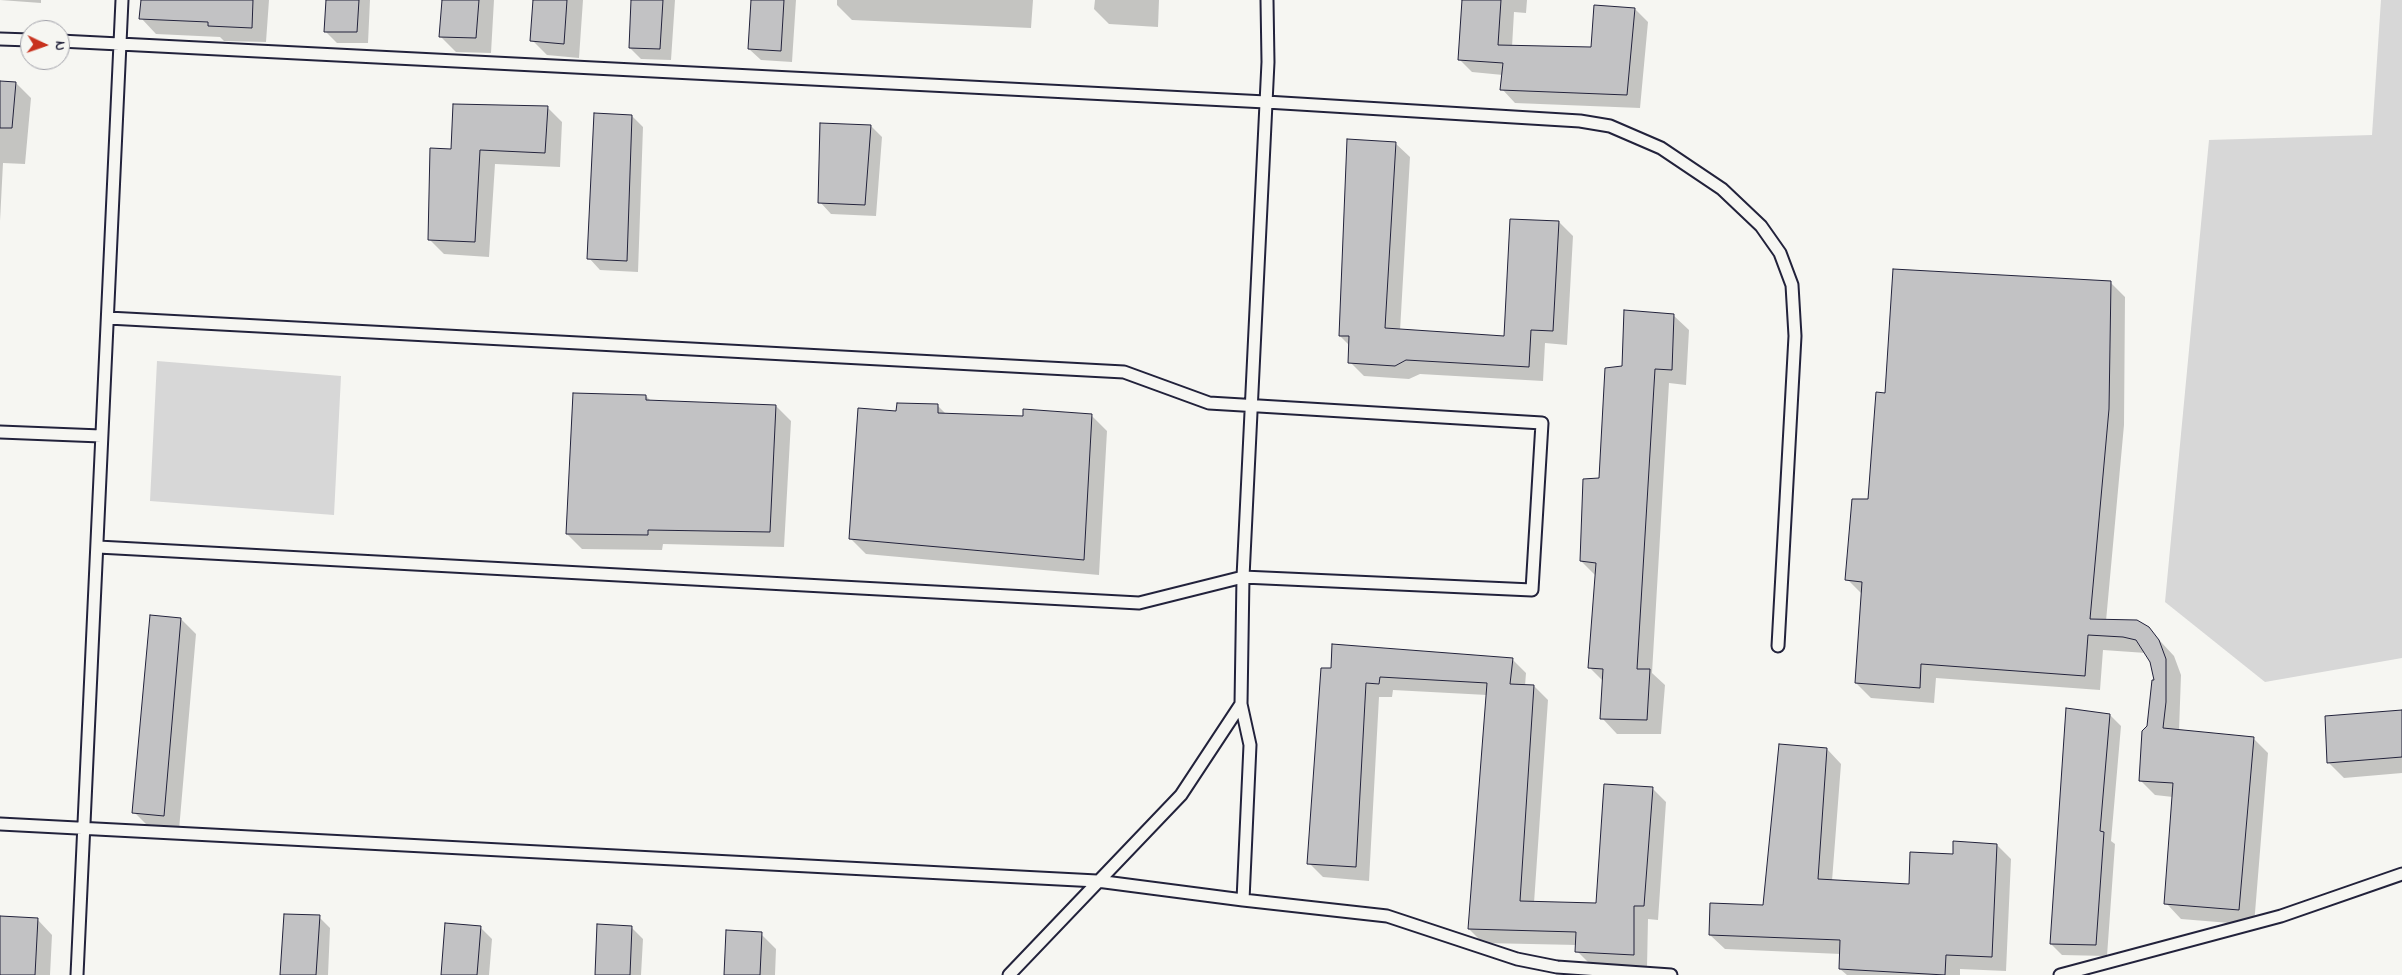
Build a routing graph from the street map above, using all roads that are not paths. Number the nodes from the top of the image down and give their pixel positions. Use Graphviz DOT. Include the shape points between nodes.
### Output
graph roads {
  1 [pos="122,0"];
  2 [pos="1267,0"];
  3 [pos="0,39"];
  4 [pos="20,40"];
  5 [pos="70,42"];
  6 [pos="120,44"];
  7 [pos="1266,102"];
  8 [pos="108,318"];
  9 [pos="1252,405"];
  10 [pos="0,432"];
  11 [pos="101,436"];
  12 [pos="98,547"];
  13 [pos="1243,577"];
  14 [pos="1778,646"];
  15 [pos="1241,704"];
  16 [pos="0,824"];
  17 [pos="85,828"];
  18 [pos="2402,874"];
  19 [pos="1097,881"];
  20 [pos="1243,900"];
  21 [pos="77,975"];
  22 [pos="1009,975"];
  23 [pos="1671,975"];
  24 [pos="2060,975"];
  1 -- 6 [label="lane"];
  2 -- 7 [label="lane"];
  3 -- 4 [label="lane"];
  5 -- 6 [label="lane"];
  6 -- 7 [label="lane"];
  6 -- 8 [label="lane"];
  7 -- 9 [label="lane"];
  7 -- 14 [label="lane" via="1580,121 1610,126 1661,148 1722,189 1761,226 1780,253 1792,285 1795,336"];
  8 -- 9 [label="lane" via="1124,372 1209,404"];
  8 -- 11 [label="lane"];
  9 -- 13 [label="lane"];
  9 -- 13 [label="lane" via="1542,423 1532,590"];
  10 -- 11 [label="lane"];
  11 -- 12 [label="lane"];
  12 -- 13 [label="lane" via="1139,603"];
  12 -- 17 [label="lane"];
  13 -- 15 [label="lane"];
  15 -- 19 [label="lane" via="1181,795"];
  15 -- 20 [label="lane" via="1250,745"];
  16 -- 17 [label="lane"];
  17 -- 19 [label="lane"];
  17 -- 21 [label="lane"];
  18 -- 24 [label="lane" via="2281,916"];
  19 -- 20 [label="lane"];
  19 -- 22 [label="lane"];
  20 -- 23 [label="lane" via="1388,916 1517,959 1557,967"];
}
